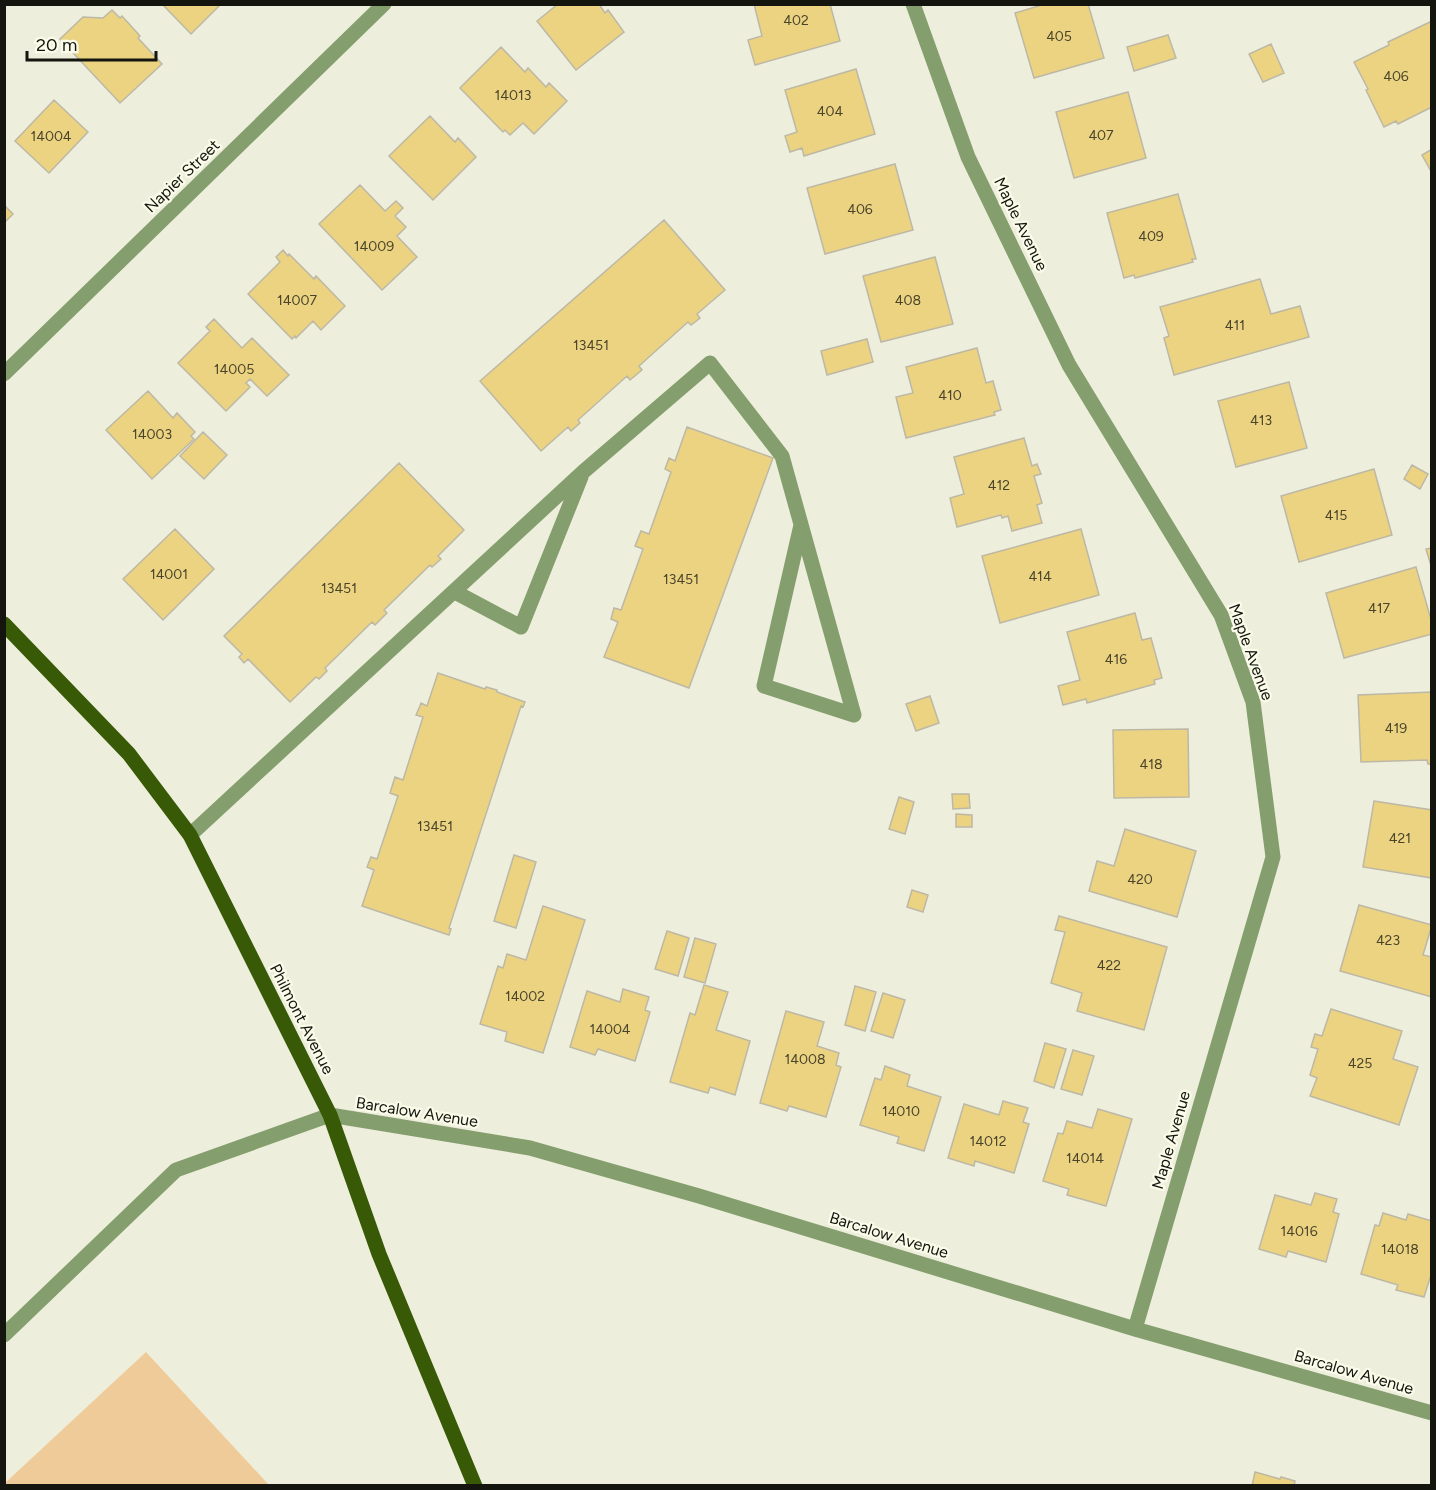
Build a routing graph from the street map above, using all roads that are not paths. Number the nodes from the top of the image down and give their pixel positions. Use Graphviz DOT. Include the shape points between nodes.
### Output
graph roads {
  1 [pos="384,4"];
  2 [pos="913,4"];
  3 [pos="4,374"];
  4 [pos="583,472"];
  5 [pos="801,525"];
  6 [pos="455,592"];
  7 [pos="4,624"];
  8 [pos="190,836"];
  9 [pos="330,1115"];
  10 [pos="1135,1329"];
  11 [pos="4,1335"];
  12 [pos="1431,1413"];
  13 [pos="475,1485"];
  1 -- 3 [label="street, Napier Street"];
  2 -- 10 [label="street, Maple Avenue" via="968,156 1064,355 1221,615 1253,702 1273,857"];
  4 -- 5 [label="street" via="710,363 782,456"];
  4 -- 6 [label="street"];
  4 -- 6 [label="street" via="521,627"];
  5 -- 5 [label="street" via="814,570 854,715 764,686"];
  6 -- 8 [label="street"];
  7 -- 8 [label="main road, Philmont Avenue" via="129,754"];
  8 -- 9 [label="main road, Philmont Avenue"];
  9 -- 10 [label="street, Barcalow Avenue" via="530,1148"];
  9 -- 11 [label="street" via="176,1170"];
  9 -- 13 [label="main road, Philmont Avenue" via="379,1254"];
  10 -- 12 [label="street, Barcalow Avenue"];
}
